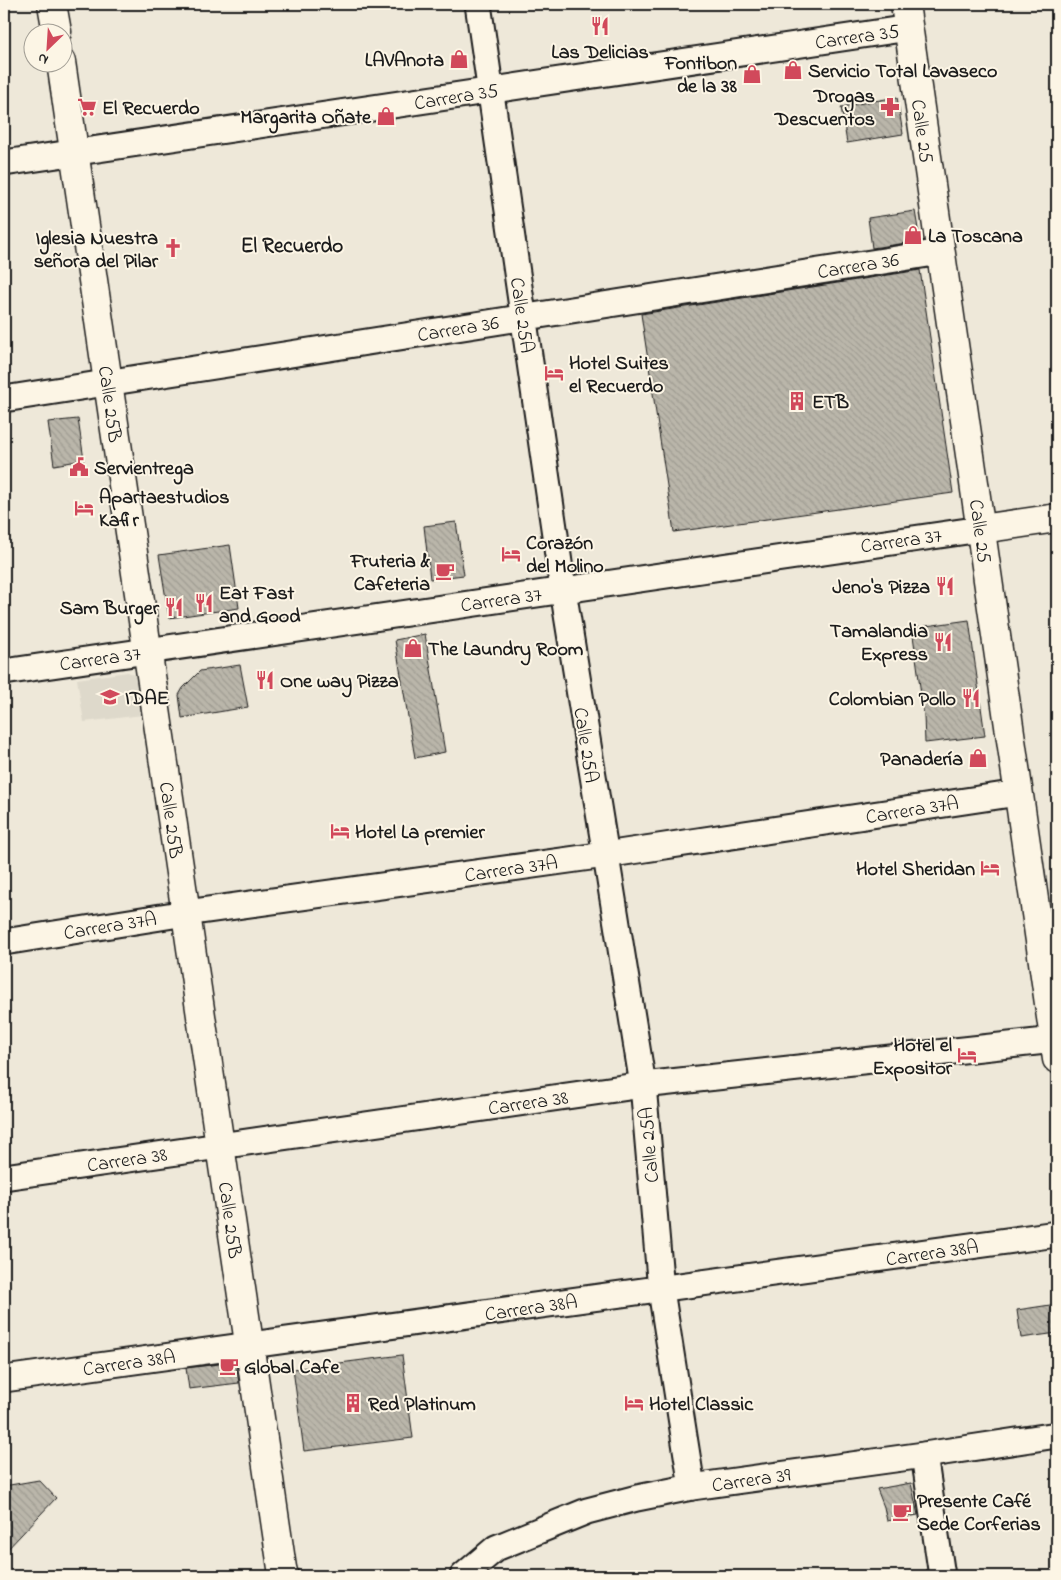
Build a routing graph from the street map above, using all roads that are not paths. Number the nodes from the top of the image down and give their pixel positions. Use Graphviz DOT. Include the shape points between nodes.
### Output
graph roads {
  1 [pos="52,4"];
  2 [pos="478,4"];
  3 [pos="907,16"];
  4 [pos="55,22"];
  5 [pos="63,72"];
  6 [pos="491,91"];
  7 [pos="75,153"];
  8 [pos="4,163"];
  9 [pos="941,252"];
  10 [pos="523,317"];
  11 [pos="108,383"];
  12 [pos="4,399"];
  13 [pos="1057,518"];
  14 [pos="981,529"];
  15 [pos="563,590"];
  16 [pos="147,651"];
  17 [pos="4,672"];
  18 [pos="1018,793"];
  19 [pos="605,855"];
  20 [pos="186,913"];
  21 [pos="4,942"];
  22 [pos="1056,1050"];
  23 [pos="643,1085"];
  24 [pos="221,1146"];
  25 [pos="4,1177"];
  26 [pos="1057,1234"];
  27 [pos="661,1290"];
  28 [pos="249,1346"];
  29 [pos="4,1380"];
  30 [pos="1057,1436"];
  31 [pos="924,1455"];
  32 [pos="692,1487"];
  33 [pos="284,1576"];
  34 [pos="464,1576"];
  35 [pos="942,1576"];
  1 -- 4 [label="street"];
  2 -- 6 [label="street, Calle 25A"];
  3 -- 6 [label="street, Carrera 35"];
  3 -- 9 [label="street, Calle 25"];
  5 -- 7 [label="street, Calle 25B"];
  6 -- 7 [label="street, Carrera 35"];
  6 -- 10 [label="street, Calle 25A"];
  7 -- 8 [label="street, Carrera 35"];
  7 -- 11 [label="street, Calle 25B"];
  9 -- 10 [label="street, Carrera 36"];
  9 -- 14 [label="street, Calle 25"];
  10 -- 11 [label="street, Carrera 36"];
  10 -- 15 [label="street, Calle 25A"];
  11 -- 12 [label="street, Carrera 36"];
  11 -- 16 [label="street, Calle 25B"];
  13 -- 14 [label="street, Carrera 37"];
  14 -- 15 [label="street, Carrera 37"];
  14 -- 18 [label="street, Calle 25"];
  15 -- 16 [label="street, Carrera 37"];
  15 -- 19 [label="street, Calle 25A"];
  16 -- 17 [label="street, Carrera 37"];
  16 -- 20 [label="street, Calle 25B"];
  18 -- 19 [label="street, Carrera 37A"];
  18 -- 22 [label="street, Calle 25"];
  19 -- 20 [label="street, Carrera 37A"];
  19 -- 23 [label="street, Calle 25A"];
  20 -- 21 [label="street, Carrera 37A"];
  20 -- 24 [label="street, Calle 25B"];
  22 -- 23 [label="street, Carrera 38"];
  23 -- 24 [label="street, Carrera 38"];
  23 -- 27 [label="street, Calle 25A"];
  24 -- 25 [label="street, Carrera 38"];
  24 -- 28 [label="street, Calle 25B"];
  26 -- 27 [label="street, Carrera 38A"];
  27 -- 28 [label="street, Carrera 38A"];
  27 -- 32 [label="street, Calle 25A"];
  28 -- 29 [label="street, Carrera 38A"];
  28 -- 33 [label="street, Calle 25B"];
  30 -- 31 [label="street, Carrera 39"];
  31 -- 32 [label="street, Carrera 39"];
  31 -- 35 [label="street"];
  32 -- 34 [label="street, Carrera 39" via="587,1511 496,1548"];
}
